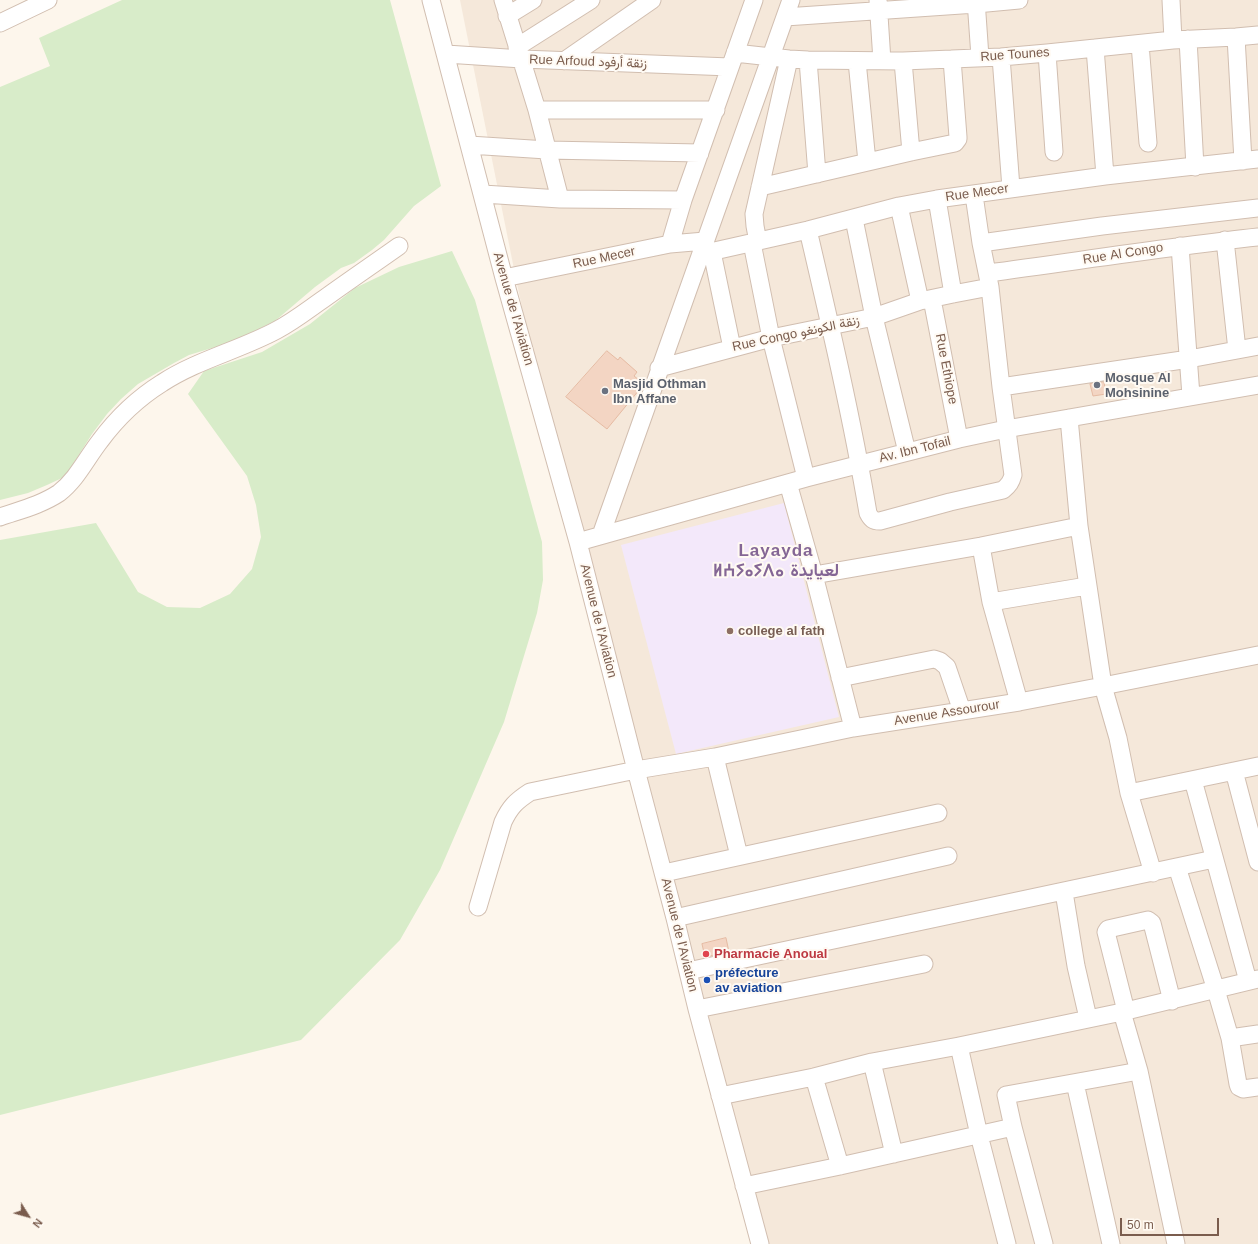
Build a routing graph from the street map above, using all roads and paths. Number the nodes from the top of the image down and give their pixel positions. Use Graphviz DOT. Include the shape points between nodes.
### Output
graph roads {
  1 [pos="48,0"];
  2 [pos="432,0"];
  3 [pos="503,0"];
  4 [pos="533,0"];
  5 [pos="591,0"];
  6 [pos="652,0"];
  7 [pos="754,0"];
  8 [pos="791,0"];
  9 [pos="1019,0"];
  10 [pos="1172,0"];
  11 [pos="976,2"];
  12 [pos="27,4"];
  13 [pos="879,6"];
  14 [pos="508,16"];
  15 [pos="785,17"];
  16 [pos="0,23"];
  17 [pos="1258,35"];
  18 [pos="1236,37"];
  19 [pos="1180,40"];
  20 [pos="1140,44"];
  21 [pos="1095,48"];
  22 [pos="520,53"];
  23 [pos="1047,53"];
  24 [pos="446,54"];
  25 [pos="772,56"];
  26 [pos="980,57"];
  27 [pos="1001,57"];
  28 [pos="952,59"];
  29 [pos="733,60"];
  30 [pos="789,60"];
  31 [pos="808,60"];
  32 [pos="564,61"];
  33 [pos="857,61"];
  34 [pos="882,61"];
  35 [pos="903,61"];
  36 [pos="537,110"];
  37 [pos="716,110"];
  38 [pos="1148,143"];
  39 [pos="469,145"];
  40 [pos="547,150"];
  41 [pos="911,152"];
  42 [pos="1054,152"];
  43 [pos="700,153"];
  44 [pos="1250,160"];
  45 [pos="866,162"];
  46 [pos="1195,167"];
  47 [pos="817,174"];
  48 [pos="1105,176"];
  49 [pos="760,187"];
  50 [pos="1011,188"];
  51 [pos="482,194"];
  52 [pos="974,195"];
  53 [pos="560,199"];
  54 [pos="937,199"];
  55 [pos="684,200"];
  56 [pos="899,206"];
  57 [pos="1258,208"];
  58 [pos="854,219"];
  59 [pos="808,230"];
  60 [pos="1258,237"];
  61 [pos="1225,240"];
  62 [pos="755,242"];
  63 [pos="670,244"];
  64 [pos="981,244"];
  65 [pos="399,246"];
  66 [pos="1180,246"];
  67 [pos="706,249"];
  68 [pos="504,278"];
  69 [pos="989,280"];
  70 [pos="953,294"];
  71 [pos="926,300"];
  72 [pos="874,317"];
  73 [pos="831,327"];
  74 [pos="771,338"];
  75 [pos="1258,346"];
  76 [pos="732,348"];
  77 [pos="1237,350"];
  78 [pos="1189,359"];
  79 [pos="659,368"];
  80 [pos="1258,385"];
  81 [pos="1000,387"];
  82 [pos="1191,396"];
  83 [pos="1069,418"];
  84 [pos="1006,429"];
  85 [pos="959,439"];
  86 [pos="907,452"];
  87 [pos="860,464"];
  88 [pos="806,478"];
  89 [pos="788,483"];
  90 [pos="0,517"];
  91 [pos="1078,526"];
  92 [pos="601,535"];
  93 [pos="578,542"];
  94 [pos="981,546"];
  95 [pos="814,575"];
  96 [pos="1087,586"];
  97 [pos="991,602"];
  98 [pos="1258,655"];
  99 [pos="840,678"];
  100 [pos="1103,686"];
  101 [pos="1019,702"];
  102 [pos="962,711"];
  103 [pos="853,728"];
  104 [pos="715,757"];
  105 [pos="1258,766"];
  106 [pos="636,770"];
  107 [pos="1234,771"];
  108 [pos="1193,780"];
  109 [pos="1130,793"];
  110 [pos="938,813"];
  111 [pos="1257,852"];
  112 [pos="739,856"];
  113 [pos="948,856"];
  114 [pos="1214,859"];
  115 [pos="1177,867"];
  116 [pos="664,873"];
  117 [pos="1152,873"];
  118 [pos="1064,892"];
  119 [pos="478,907"];
  120 [pos="675,918"];
  121 [pos="924,964"];
  122 [pos="688,971"];
  123 [pos="1253,980"];
  124 [pos="1216,990"];
  125 [pos="1172,1000"];
  126 [pos="697,1009"];
  127 [pos="1124,1012"];
  128 [pos="1088,1018"];
  129 [pos="1258,1034"];
  130 [pos="1230,1038"];
  131 [pos="959,1046"];
  132 [pos="872,1062"];
  133 [pos="1139,1071"];
  134 [pos="814,1077"];
  135 [pos="1075,1083"];
  136 [pos="1258,1087"];
  137 [pos="720,1096"];
  138 [pos="1013,1127"];
  139 [pos="979,1135"];
  140 [pos="894,1154"];
  141 [pos="840,1166"];
  142 [pos="744,1186"];
  143 [pos="760,1244"];
  144 [pos="1007,1244"];
  145 [pos="1044,1244"];
  146 [pos="1111,1244"];
  147 [pos="1176,1244"];
  1 -- 12 [label="street"];
  2 -- 24 [label="street, Avenue de l'Aviation"];
  3 -- 14 [label="street"];
  4 -- 14 [label="street"];
  5 -- 22 [label="street"];
  6 -- 32 [label="street"];
  7 -- 29 [label="street"];
  8 -- 15 [label="street"];
  9 -- 11 [label="street"];
  10 -- 19 [label="street"];
  11 -- 13 [label="street"];
  11 -- 26 [label="street"];
  12 -- 16 [label="street"];
  13 -- 15 [label="street"];
  13 -- 34 [label="street"];
  14 -- 22 [label="street"];
  15 -- 25 [label="street"];
  17 -- 18 [label="street, Rue Tounes"];
  18 -- 19 [label="street, Rue Tounes"];
  18 -- 44 [label="street"];
  19 -- 20 [label="street, Rue Tounes"];
  19 -- 46 [label="street"];
  20 -- 21 [label="street, Rue Tounes"];
  20 -- 38 [label="street"];
  21 -- 23 [label="street, Rue Tounes"];
  21 -- 48 [label="street"];
  22 -- 24 [label="street, Rue Arfoud زنقة أرفود"];
  22 -- 32 [label="street, Rue Arfoud زنقة أرفود"];
  22 -- 36 [label="street"];
  23 -- 27 [label="street, Rue Tounes"];
  23 -- 42 [label="street"];
  24 -- 39 [label="street, Avenue de l'Aviation"];
  25 -- 29 [label="street, Rue Arfoud زنقة أرفود"];
  25 -- 30 [label="street, Rue Tounes"];
  25 -- 67 [label="street"];
  26 -- 27 [label="street, Rue Tounes"];
  26 -- 28 [label="street, Rue Tounes"];
  27 -- 50 [label="street"];
  28 -- 35 [label="street, Rue Tounes"];
  28 -- 41 [label="street" via="957,142"];
  29 -- 32 [label="street, Rue Arfoud زنقة أرفود"];
  29 -- 37 [label="street"];
  30 -- 31 [label="street, Rue Tounes"];
  30 -- 49 [label="street"];
  31 -- 33 [label="street, Rue Tounes"];
  31 -- 47 [label="street"];
  33 -- 34 [label="street, Rue Tounes"];
  33 -- 45 [label="street"];
  34 -- 35 [label="street, Rue Tounes"];
  35 -- 41 [label="street"];
  36 -- 37 [label="street"];
  36 -- 40 [label="street"];
  37 -- 43 [label="street"];
  39 -- 40 [label="street"];
  39 -- 51 [label="street, Avenue de l'Aviation"];
  40 -- 43 [label="street"];
  40 -- 53 [label="street"];
  41 -- 45 [label="street"];
  43 -- 55 [label="street"];
  44 -- 46 [label="street, Rue Mecer"];
  45 -- 47 [label="street"];
  46 -- 48 [label="street, Rue Mecer"];
  47 -- 49 [label="street"];
  48 -- 50 [label="street, Rue Mecer"];
  49 -- 62 [label="street" via="754,214"];
  50 -- 52 [label="street, Rue Mecer"];
  51 -- 53 [label="street"];
  51 -- 68 [label="street, Avenue de l'Aviation"];
  52 -- 54 [label="street, Rue Mecer"];
  52 -- 64 [label="street"];
  53 -- 55 [label="street"];
  54 -- 56 [label="street, Rue Mecer"];
  54 -- 70 [label="street"];
  55 -- 63 [label="street"];
  56 -- 58 [label="street, Rue Mecer"];
  56 -- 71 [label="street, Rue Ethiope"];
  57 -- 64 [label="street" via="1102,226"];
  58 -- 59 [label="street, Rue Mecer"];
  58 -- 72 [label="street"];
  59 -- 62 [label="street, Rue Mecer"];
  59 -- 73 [label="street"];
  60 -- 61 [label="street, Rue Al Congo"];
  61 -- 66 [label="street, Rue Al Congo"];
  61 -- 77 [label="street"];
  62 -- 67 [label="street, Rue Mecer"];
  62 -- 74 [label="street"];
  63 -- 67 [label="street, Rue Mecer"];
  63 -- 68 [label="street, Rue Mecer"];
  64 -- 69 [label="street"];
  65 -- 90 [label="street" via="279,329 194,365 161,383 129,408 114,424 75,477 59,492 39,504"];
  66 -- 69 [label="street, Rue Al Congo" via="1083,260"];
  66 -- 78 [label="street"];
  67 -- 76 [label="street"];
  67 -- 79 [label="street"];
  68 -- 93 [label="street, Avenue de l'Aviation"];
  69 -- 70 [label="street, Rue Al Congo"];
  69 -- 81 [label="street"];
  70 -- 71 [label="street, Rue Congo زنقة الكونغو"];
  71 -- 72 [label="street, Rue Congo زنقة الكونغو"];
  71 -- 85 [label="street, Rue Ethiope"];
  72 -- 73 [label="street, Rue Congo زنقة الكونغو"];
  72 -- 86 [label="street"];
  73 -- 74 [label="street, Rue Congo زنقة الكونغو"];
  73 -- 87 [label="street"];
  74 -- 76 [label="street, Rue Congo زنقة الكونغو"];
  74 -- 88 [label="street"];
  75 -- 77 [label="street"];
  76 -- 79 [label="street, Rue Congo زنقة الكونغو"];
  77 -- 78 [label="street"];
  78 -- 81 [label="street"];
  78 -- 82 [label="street"];
  79 -- 92 [label="street"];
  80 -- 82 [label="street, Av. Ibn Tofail"];
  81 -- 84 [label="street"];
  82 -- 83 [label="street, Av. Ibn Tofail"];
  83 -- 84 [label="street, Av. Ibn Tofail"];
  83 -- 91 [label="street"];
  84 -- 85 [label="street, Av. Ibn Tofail"];
  84 -- 87 [label="street" via="1013,474 1009,485 1003,490 880,521 875,521 868,514"];
  85 -- 86 [label="street, Av. Ibn Tofail"];
  86 -- 87 [label="street, Av. Ibn Tofail"];
  87 -- 88 [label="street, Av. Ibn Tofail"];
  88 -- 89 [label="street, Av. Ibn Tofail"];
  89 -- 92 [label="street, Av. Ibn Tofail"];
  89 -- 95 [label="street"];
  91 -- 94 [label="street"];
  91 -- 96 [label="street"];
  92 -- 93 [label="street, Av. Ibn Tofail"];
  93 -- 106 [label="street, Avenue de l'Aviation"];
  94 -- 95 [label="street"];
  94 -- 97 [label="street"];
  95 -- 99 [label="street"];
  96 -- 97 [label="street"];
  96 -- 100 [label="street"];
  97 -- 101 [label="street"];
  98 -- 100 [label="street, Avenue Assourour"];
  99 -- 102 [label="street" via="934,659 946,667"];
  99 -- 103 [label="street"];
  100 -- 101 [label="street, Avenue Assourour"];
  100 -- 109 [label="street"];
  101 -- 102 [label="street, Avenue Assourour"];
  102 -- 103 [label="street, Avenue Assourour"];
  103 -- 104 [label="street, Avenue Assourour"];
  104 -- 106 [label="street, Avenue Assourour"];
  104 -- 112 [label="street"];
  105 -- 107 [label="street"];
  106 -- 116 [label="street, Avenue de l'Aviation"];
  106 -- 119 [label="street, Avenue Assourour" via="543,788 518,799 509,809 503,822"];
  107 -- 108 [label="street"];
  107 -- 111 [label="street"];
  108 -- 109 [label="street"];
  108 -- 114 [label="street"];
  109 -- 117 [label="street"];
  110 -- 112 [label="street"];
  112 -- 116 [label="street"];
  113 -- 120 [label="street"];
  114 -- 115 [label="street"];
  114 -- 123 [label="street"];
  115 -- 117 [label="street"];
  115 -- 124 [label="street"];
  116 -- 120 [label="street, Avenue de l'Aviation"];
  117 -- 118 [label="street"];
  118 -- 122 [label="street"];
  118 -- 128 [label="street" via="1076,966"];
  120 -- 122 [label="street, Avenue de l'Aviation"];
  121 -- 126 [label="street"];
  122 -- 126 [label="street, Avenue de l'Aviation"];
  123 -- 124 [label="street"];
  124 -- 125 [label="street"];
  124 -- 130 [label="street"];
  125 -- 127 [label="street"];
  125 -- 127 [label="street" via="1152,923 1148,920 1108,929 1106,932"];
  126 -- 137 [label="street, Avenue de l'Aviation"];
  127 -- 128 [label="street"];
  127 -- 133 [label="street"];
  128 -- 131 [label="street"];
  129 -- 130 [label="street"];
  130 -- 136 [label="street" via="1239,1087"];
  131 -- 132 [label="street"];
  131 -- 139 [label="street"];
  132 -- 134 [label="street"];
  132 -- 140 [label="street"];
  133 -- 135 [label="street"];
  133 -- 147 [label="street"];
  134 -- 137 [label="street"];
  134 -- 141 [label="street"];
  135 -- 138 [label="street" via="1006,1095"];
  135 -- 146 [label="street"];
  137 -- 142 [label="street, Avenue de l'Aviation"];
  138 -- 139 [label="street"];
  138 -- 145 [label="street"];
  139 -- 140 [label="street"];
  139 -- 144 [label="street"];
  140 -- 141 [label="street"];
  141 -- 142 [label="street"];
  142 -- 143 [label="street, Avenue de l'Aviation"];
}
